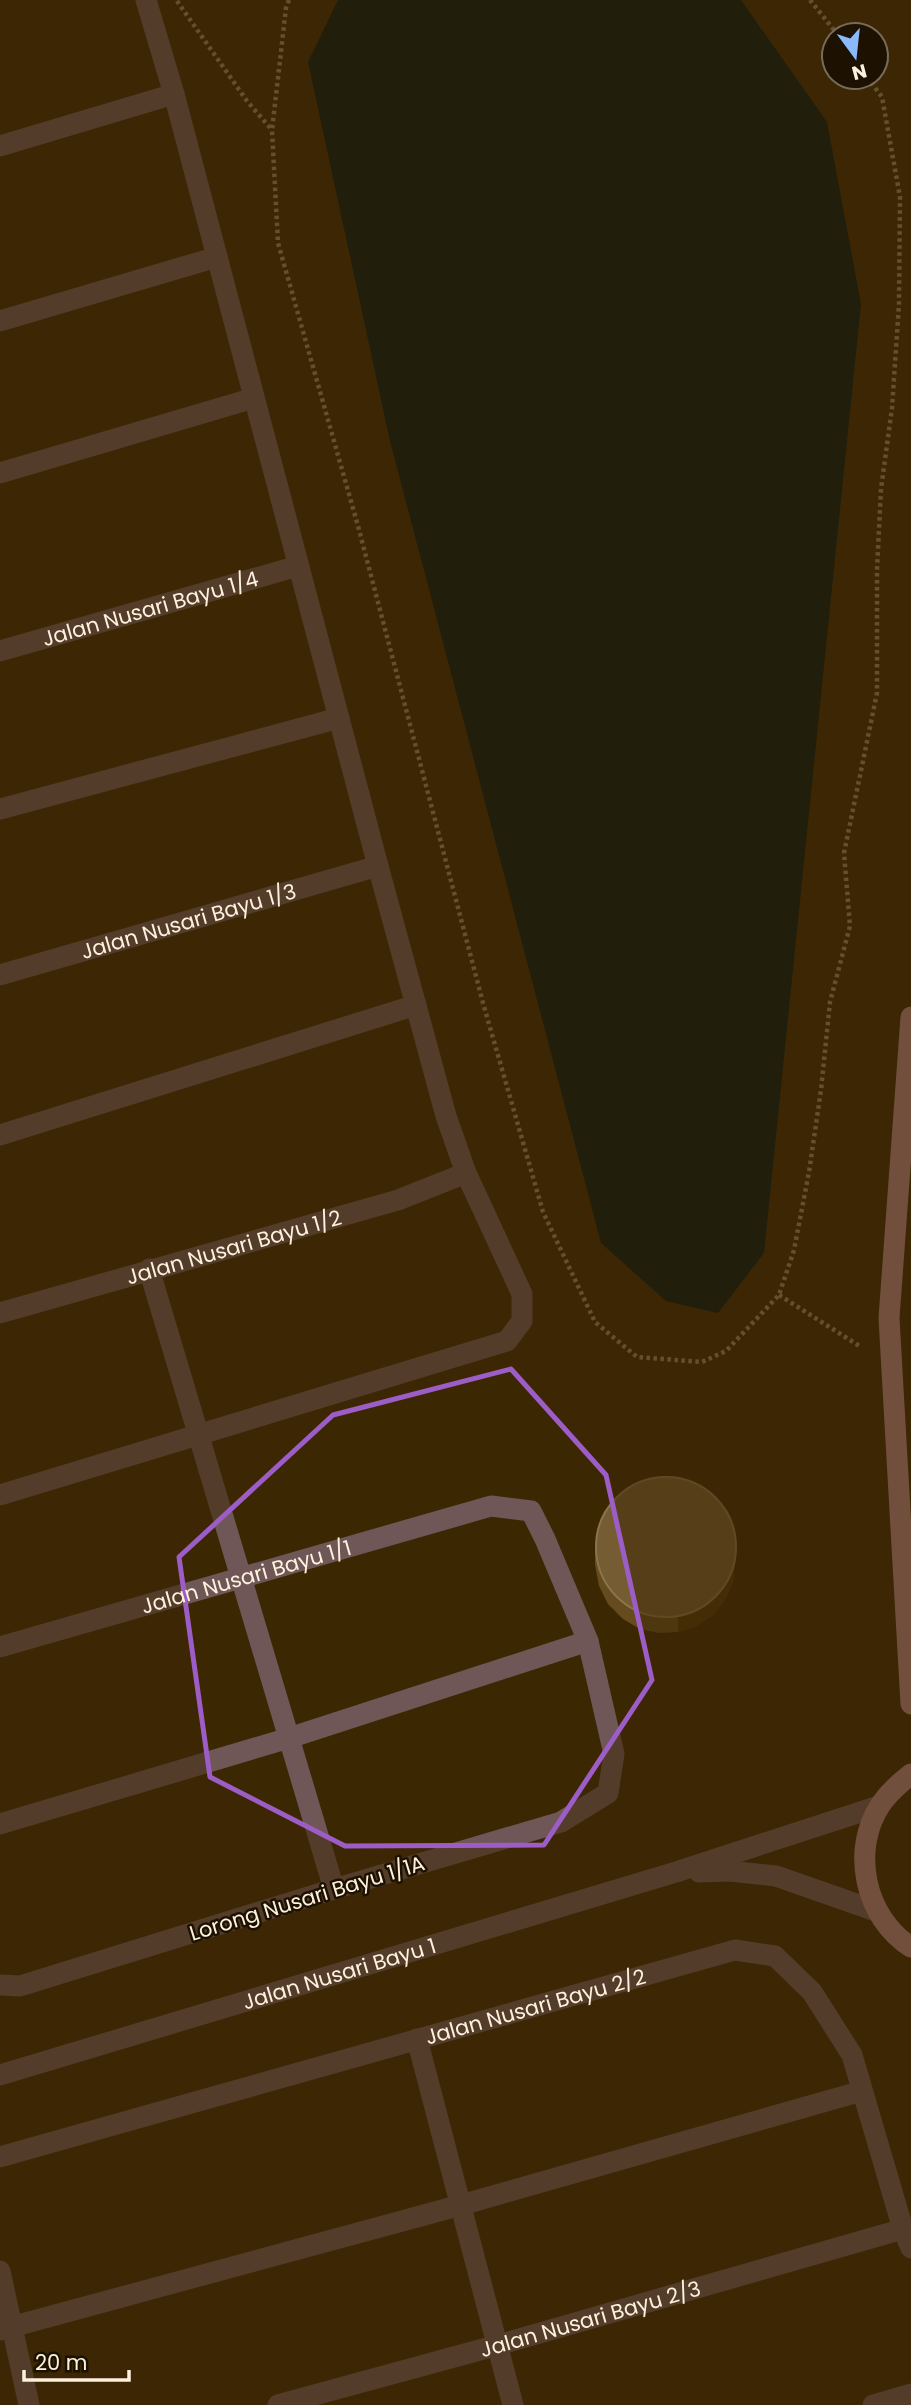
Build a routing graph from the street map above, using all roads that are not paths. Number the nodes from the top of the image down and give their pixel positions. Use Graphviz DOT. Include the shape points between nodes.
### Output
graph roads {
  1 [pos="146,0"];
  2 [pos="174,94"];
  3 [pos="0,146"];
  4 [pos="217,257"];
  5 [pos="0,321"];
  6 [pos="254,398"];
  7 [pos="0,473"];
  8 [pos="298,565"];
  9 [pos="0,651"];
  10 [pos="339,718"];
  11 [pos="0,808"];
  12 [pos="378,866"];
  13 [pos="0,975"];
  14 [pos="416,1005"];
  15 [pos="911,1017"];
  16 [pos="0,1135"];
  17 [pos="466,1173"];
  18 [pos="149,1269"];
  19 [pos="0,1313"];
  20 [pos="198,1435"];
  21 [pos="0,1495"];
  22 [pos="242,1579"];
  23 [pos="588,1641"];
  24 [pos="0,1647"];
  25 [pos="911,1704"];
  26 [pos="289,1738"];
  27 [pos="911,1774"];
  28 [pos="879,1806"];
  29 [pos="0,1824"];
  30 [pos="676,1872"];
  31 [pos="334,1889"];
  32 [pos="876,1911"];
  33 [pos="911,1947"];
  34 [pos="0,1985"];
  35 [pos="417,2039"];
  36 [pos="0,2075"];
  37 [pos="862,2091"];
  38 [pos="0,2157"];
  39 [pos="461,2205"];
  40 [pos="907,2239"];
  41 [pos="0,2271"];
  42 [pos="6,2328"];
  43 [pos="498,2345"];
  44 [pos="911,2394"];
  45 [pos="29,2405"];
  46 [pos="278,2405"];
  47 [pos="513,2405"];
  48 [pos="873,2405"];
  1 -- 2 [label="street"];
  2 -- 3 [label="street"];
  2 -- 4 [label="street"];
  4 -- 5 [label="street"];
  4 -- 6 [label="street"];
  6 -- 7 [label="street"];
  6 -- 8 [label="street"];
  8 -- 9 [label="street, Jalan Nusari Bayu 1/4"];
  8 -- 10 [label="street"];
  10 -- 11 [label="street"];
  10 -- 12 [label="street"];
  12 -- 13 [label="street, Jalan Nusari Bayu 1/3"];
  12 -- 14 [label="street"];
  14 -- 16 [label="street"];
  14 -- 17 [label="street"];
  15 -- 25 [label="main road" via="889,1318"];
  17 -- 18 [label="street, Jalan Nusari Bayu 1/2" via="398,1200"];
  17 -- 20 [label="street" via="522,1294 522,1321 507,1341"];
  18 -- 19 [label="street, Jalan Nusari Bayu 1/2"];
  18 -- 20 [label="street"];
  20 -- 21 [label="street"];
  20 -- 22 [label="street"];
  22 -- 23 [label="street, Jalan Nusari Bayu 1/1" via="491,1506 531,1511"];
  22 -- 24 [label="street, Jalan Nusari Bayu 1/1"];
  22 -- 26 [label="street"];
  23 -- 26 [label="street"];
  23 -- 31 [label="street, Lorong Nusari Bayu 1/1A" via="614,1754 608,1793 561,1822"];
  26 -- 29 [label="street"];
  26 -- 31 [label="street"];
  27 -- 28 [label="main road"];
  28 -- 30 [label="street, Jalan Nusari Bayu 1"];
  28 -- 32 [label="main road" via="866,1840 865,1877"];
  30 -- 32 [label="street, Jalan Nusari Bayu 1" via="776,1876"];
  30 -- 36 [label="street, Jalan Nusari Bayu 1"];
  31 -- 34 [label="street, Lorong Nusari Bayu 1/1A" via="20,1986"];
  32 -- 33 [label="main road" via="899,1940"];
  35 -- 37 [label="street, Jalan Nusari Bayu 2/2" via="735,1950 775,1956 812,1992 852,2055"];
  35 -- 38 [label="street, Jalan Nusari Bayu 2/2"];
  35 -- 39 [label="street"];
  37 -- 39 [label="street"];
  37 -- 40 [label="street, Jalan Nusari Bayu 2/2"];
  39 -- 42 [label="street"];
  39 -- 43 [label="street"];
  40 -- 43 [label="street, Jalan Nusari Bayu 2/3"];
  41 -- 42 [label="street"];
  42 -- 45 [label="street"];
  43 -- 46 [label="street, Jalan Nusari Bayu 2/3"];
  43 -- 47 [label="street"];
  44 -- 48 [label="street"];
}
